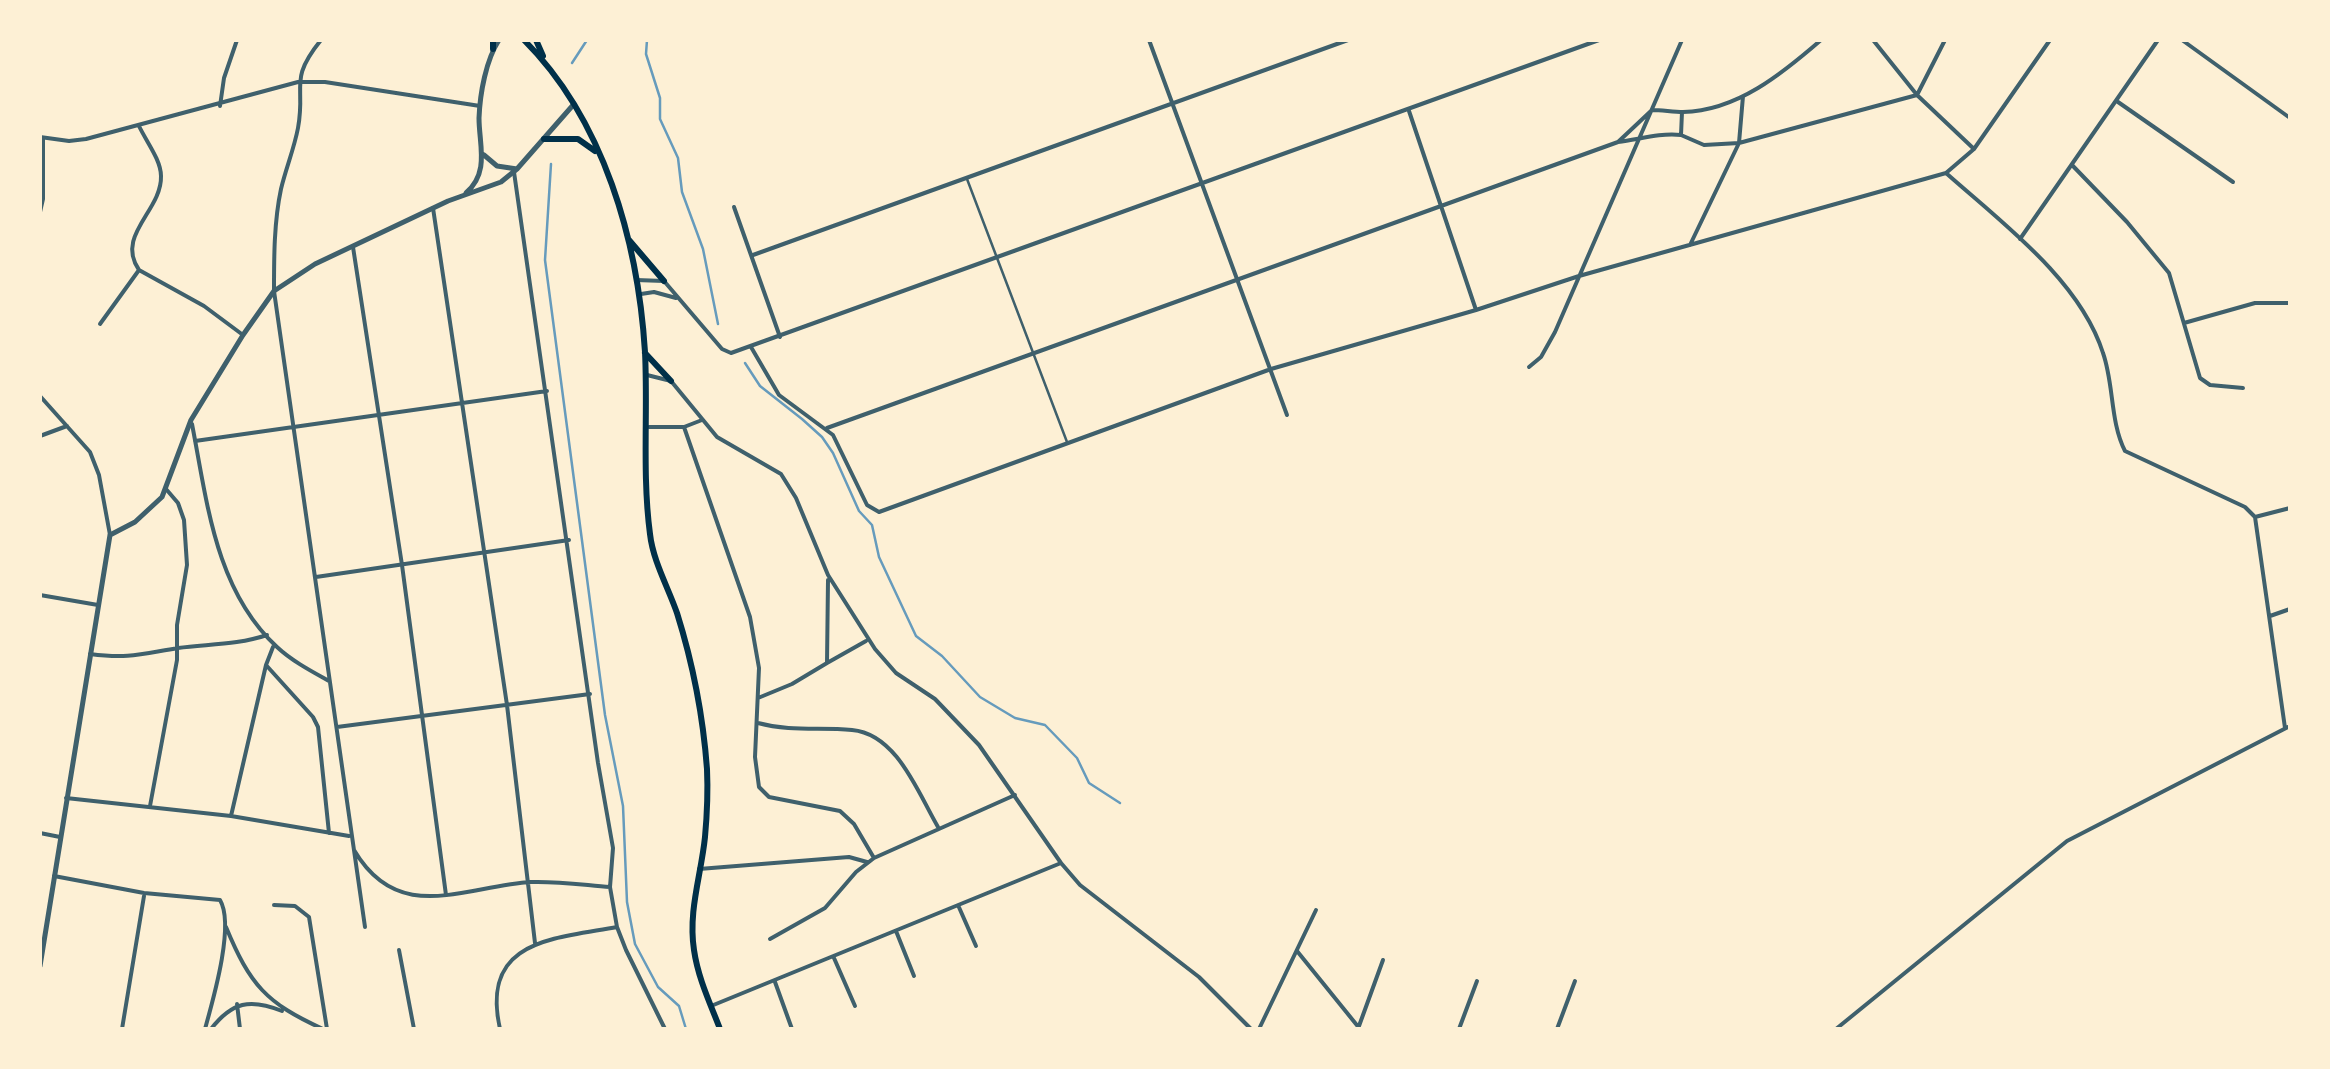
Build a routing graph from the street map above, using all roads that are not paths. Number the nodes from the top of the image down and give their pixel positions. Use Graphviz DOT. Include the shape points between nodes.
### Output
graph roads {
  1 [pos="237,40"];
  2 [pos="321,40"];
  3 [pos="524,40"];
  4 [pos="536,40"];
  5 [pos="1149,40"];
  6 [pos="1348,40"];
  7 [pos="1598,40"];
  8 [pos="1682,40"];
  9 [pos="1821,40"];
  10 [pos="1873,40"];
  11 [pos="1944,40"];
  12 [pos="2050,40"];
  13 [pos="2158,40"];
  14 [pos="2182,40"];
  15 [pos="495,43"];
  16 [pos="546,61"];
  17 [pos="298,82"];
  18 [pos="1917,95"];
  19 [pos="1742,96"];
  20 [pos="2118,102"];
  21 [pos="575,103"];
  22 [pos="1172,104"];
  23 [pos="220,106"];
  24 [pos="480,106"];
  25 [pos="1408,109"];
  26 [pos="1652,110"];
  27 [pos="1682,112"];
  28 [pos="2290,118"];
  29 [pos="138,126"];
  30 [pos="1681,135"];
  31 [pos="42,137"];
  32 [pos="544,139"];
  33 [pos="1639,140"];
  34 [pos="1618,142"];
  35 [pos="1739,143"];
  36 [pos="1974,149"];
  37 [pos="482,153"];
  38 [pos="600,156"];
  39 [pos="2072,165"];
  40 [pos="516,170"];
  41 [pos="1946,173"];
  42 [pos="966,178"];
  43 [pos="2234,182"];
  44 [pos="1202,183"];
  45 [pos="464,195"];
  46 [pos="1440,205"];
  47 [pos="734,207"];
  48 [pos="432,208"];
  49 [pos="40,212"];
  50 [pos="2020,238"];
  51 [pos="628,239"];
  52 [pos="1690,245"];
  53 [pos="352,247"];
  54 [pos="753,255"];
  55 [pos="994,258"];
  56 [pos="139,270"];
  57 [pos="1579,276"];
  58 [pos="1238,277"];
  59 [pos="636,280"];
  60 [pos="664,281"];
  61 [pos="274,291"];
  62 [pos="638,294"];
  63 [pos="676,298"];
  64 [pos="2290,303"];
  65 [pos="1476,310"];
  66 [pos="2184,323"];
  67 [pos="100,324"];
  68 [pos="243,334"];
  69 [pos="780,337"];
  70 [pos="750,347"];
  71 [pos="1032,351"];
  72 [pos="645,354"];
  73 [pos="1529,367"];
  74 [pos="1271,368"];
  75 [pos="646,375"];
  76 [pos="671,381"];
  77 [pos="2242,388"];
  78 [pos="547,391"];
  79 [pos="40,396"];
  80 [pos="464,401"];
  81 [pos="378,414"];
  82 [pos="1287,415"];
  83 [pos="191,420"];
  84 [pos="702,420"];
  85 [pos="67,426"];
  86 [pos="646,426"];
  87 [pos="293,427"];
  88 [pos="684,427"];
  89 [pos="826,428"];
  90 [pos="40,436"];
  91 [pos="195,442"];
  92 [pos="1068,444"];
  93 [pos="166,489"];
  94 [pos="2290,508"];
  95 [pos="2255,517"];
  96 [pos="110,535"];
  97 [pos="568,540"];
  98 [pos="485,552"];
  99 [pos="402,565"];
  100 [pos="828,575"];
  101 [pos="316,577"];
  102 [pos="40,595"];
  103 [pos="98,604"];
  104 [pos="2290,609"];
  105 [pos="2270,616"];
  106 [pos="266,635"];
  107 [pos="868,640"];
  108 [pos="274,644"];
  109 [pos="177,648"];
  110 [pos="90,654"];
  111 [pos="827,662"];
  112 [pos="266,665"];
  113 [pos="329,682"];
  114 [pos="590,694"];
  115 [pos="758,698"];
  116 [pos="507,705"];
  117 [pos="423,716"];
  118 [pos="756,722"];
  119 [pos="2288,727"];
  120 [pos="337,728"];
  121 [pos="1015,795"];
  122 [pos="66,798"];
  123 [pos="150,806"];
  124 [pos="231,816"];
  125 [pos="938,827"];
  126 [pos="328,833"];
  127 [pos="40,834"];
  128 [pos="60,836"];
  129 [pos="350,836"];
  130 [pos="352,846"];
  131 [pos="874,858"];
  132 [pos="867,862"];
  133 [pos="1061,864"];
  134 [pos="698,869"];
  135 [pos="54,876"];
  136 [pos="530,882"];
  137 [pos="610,886"];
  138 [pos="144,893"];
  139 [pos="446,895"];
  140 [pos="274,905"];
  141 [pos="958,905"];
  142 [pos="1316,910"];
  143 [pos="226,927"];
  144 [pos="365,927"];
  145 [pos="617,927"];
  146 [pos="896,931"];
  147 [pos="770,939"];
  148 [pos="536,943"];
  149 [pos="976,946"];
  150 [pos="398,950"];
  151 [pos="1296,950"];
  152 [pos="834,958"];
  153 [pos="1383,960"];
  154 [pos="40,966"];
  155 [pos="914,976"];
  156 [pos="1477,980"];
  157 [pos="1575,981"];
  158 [pos="775,982"];
  159 [pos="238,1004"];
  160 [pos="711,1006"];
  161 [pos="855,1006"];
  162 [pos="286,1012"];
  163 [pos="1359,1028"];
  164 [pos="122,1029"];
  165 [pos="208,1029"];
  166 [pos="240,1029"];
  167 [pos="325,1029"];
  168 [pos="414,1029"];
  169 [pos="500,1029"];
  170 [pos="666,1029"];
  171 [pos="720,1029"];
  172 [pos="792,1029"];
  173 [pos="1251,1029"];
  174 [pos="1258,1029"];
  175 [pos="1460,1029"];
  176 [pos="1557,1029"];
  177 [pos="1836,1029"];
  1 -- 23 [label="street"];
  2 -- 17 [label="street"];
  3 -- 16 [label="main road"];
  4 -- 16 [label="main road"];
  5 -- 22 [label="street"];
  6 -- 22 [label="street"];
  7 -- 25 [label="street"];
  8 -- 26 [label="street"];
  9 -- 19 [label="street"];
  10 -- 18 [label="street"];
  11 -- 18 [label="street"];
  12 -- 36 [label="street"];
  13 -- 20 [label="street"];
  14 -- 28 [label="street"];
  15 -- 24 [label="street"];
  16 -- 21 [label="main road"];
  17 -- 23 [label="street"];
  17 -- 24 [label="street"];
  17 -- 61 [label="street" via="298,124 274,240"];
  18 -- 35 [label="street"];
  18 -- 36 [label="street"];
  19 -- 27 [label="street"];
  19 -- 35 [label="street"];
  20 -- 39 [label="street"];
  20 -- 43 [label="street"];
  21 -- 32 [label="street"];
  21 -- 38 [label="main road"];
  22 -- 42 [label="street"];
  22 -- 44 [label="street"];
  23 -- 29 [label="street"];
  24 -- 37 [label="street"];
  25 -- 44 [label="street"];
  25 -- 46 [label="street"];
  26 -- 27 [label="street"];
  26 -- 33 [label="street"];
  26 -- 34 [label="street"];
  27 -- 30 [label="street"];
  29 -- 31 [label="street" via="69,142"];
  29 -- 56 [label="street" via="162,174 130,251"];
  30 -- 33 [label="street"];
  30 -- 35 [label="street" via="1704,145"];
  31 -- 49 [label="street"];
  32 -- 38 [label="main road" via="578,139"];
  32 -- 40 [label="street"];
  33 -- 34 [label="street"];
  33 -- 57 [label="street"];
  34 -- 46 [label="street"];
  35 -- 52 [label="street"];
  36 -- 41 [label="street"];
  37 -- 40 [label="street"];
  37 -- 45 [label="street" via="478,181"];
  38 -- 51 [label="main road"];
  39 -- 50 [label="street"];
  39 -- 66 [label="street" via="2169,273"];
  40 -- 45 [label="street"];
  40 -- 78 [label="street"];
  41 -- 50 [label="street"];
  41 -- 52 [label="street"];
  42 -- 54 [label="street"];
  42 -- 55 [label="lane"];
  44 -- 55 [label="street"];
  44 -- 58 [label="street"];
  45 -- 48 [label="street"];
  46 -- 58 [label="street"];
  46 -- 65 [label="street"];
  47 -- 54 [label="street"];
  48 -- 53 [label="street"];
  48 -- 80 [label="street"];
  50 -- 95 [label="street" via="2075,298 2096,335 2125,451"];
  51 -- 59 [label="main road"];
  51 -- 60 [label="main road"];
  52 -- 57 [label="street"];
  53 -- 61 [label="street"];
  53 -- 81 [label="street"];
  54 -- 69 [label="street"];
  55 -- 69 [label="street"];
  55 -- 71 [label="lane"];
  56 -- 67 [label="street"];
  56 -- 68 [label="street"];
  57 -- 65 [label="street"];
  57 -- 73 [label="street" via="1556,332"];
  58 -- 71 [label="street"];
  58 -- 74 [label="street"];
  59 -- 60 [label="street"];
  59 -- 62 [label="main road"];
  60 -- 63 [label="street"];
  61 -- 68 [label="street"];
  61 -- 87 [label="street"];
  62 -- 63 [label="street"];
  62 -- 72 [label="main road"];
  63 -- 70 [label="street" via="725,352"];
  64 -- 66 [label="street" via="2255,303"];
  65 -- 74 [label="street"];
  66 -- 77 [label="street" via="2200,378"];
  68 -- 83 [label="street"];
  69 -- 70 [label="street"];
  70 -- 89 [label="street" via="779,395"];
  71 -- 89 [label="street"];
  71 -- 92 [label="lane"];
  72 -- 75 [label="main road"];
  72 -- 76 [label="main road"];
  74 -- 82 [label="street"];
  74 -- 92 [label="street"];
  75 -- 76 [label="street"];
  75 -- 86 [label="main road"];
  76 -- 84 [label="street"];
  78 -- 80 [label="street"];
  78 -- 97 [label="street"];
  79 -- 85 [label="street"];
  80 -- 81 [label="street"];
  80 -- 98 [label="street"];
  81 -- 87 [label="street"];
  81 -- 99 [label="street"];
  83 -- 91 [label="street"];
  83 -- 93 [label="street"];
  84 -- 88 [label="street"];
  84 -- 100 [label="street" via="726,444 786,480"];
  85 -- 90 [label="street"];
  85 -- 96 [label="street" via="90,452"];
  86 -- 88 [label="street"];
  86 -- 134 [label="main road" via="650,534 694,671 704,736 708,784"];
  87 -- 91 [label="street"];
  87 -- 101 [label="street"];
  88 -- 115 [label="street" via="750,618"];
  89 -- 92 [label="street" via="874,511"];
  91 -- 106 [label="street" via="216,546"];
  93 -- 96 [label="street" via="152,509"];
  93 -- 109 [label="street" via="178,503 187,537"];
  94 -- 95 [label="street"];
  95 -- 105 [label="street"];
  96 -- 103 [label="street"];
  97 -- 98 [label="street"];
  97 -- 114 [label="street"];
  98 -- 99 [label="street"];
  98 -- 116 [label="street"];
  99 -- 101 [label="street"];
  99 -- 117 [label="street"];
  100 -- 107 [label="street"];
  100 -- 111 [label="street"];
  101 -- 113 [label="street"];
  102 -- 103 [label="street"];
  103 -- 110 [label="street"];
  104 -- 105 [label="street"];
  105 -- 119 [label="street"];
  106 -- 108 [label="street"];
  106 -- 109 [label="street"];
  107 -- 111 [label="street"];
  107 -- 121 [label="street" via="896,673 936,699"];
  108 -- 112 [label="street"];
  108 -- 113 [label="street"];
  109 -- 110 [label="street" via="140,658"];
  109 -- 123 [label="street"];
  110 -- 122 [label="street"];
  111 -- 115 [label="street"];
  112 -- 124 [label="street"];
  112 -- 126 [label="street" via="318,727"];
  113 -- 120 [label="street"];
  114 -- 116 [label="street"];
  114 -- 137 [label="street" via="613,848"];
  115 -- 118 [label="street"];
  116 -- 117 [label="street"];
  116 -- 136 [label="street"];
  117 -- 120 [label="street"];
  117 -- 139 [label="street"];
  118 -- 125 [label="street" via="793,731 871,734 891,749"];
  118 -- 131 [label="street" via="756,775 764,793 840,810"];
  119 -- 177 [label="street" via="2067,840"];
  120 -- 129 [label="street"];
  121 -- 125 [label="street"];
  121 -- 133 [label="street"];
  122 -- 123 [label="street"];
  122 -- 128 [label="street"];
  123 -- 124 [label="street"];
  124 -- 126 [label="street"];
  125 -- 131 [label="street"];
  126 -- 129 [label="street"];
  127 -- 128 [label="street"];
  128 -- 135 [label="street"];
  129 -- 130 [label="street"];
  130 -- 139 [label="street" via="374,877 395,890"];
  130 -- 144 [label="street"];
  131 -- 132 [label="street"];
  132 -- 134 [label="street" via="849,857"];
  132 -- 147 [label="street" via="825,908"];
  133 -- 141 [label="street"];
  133 -- 173 [label="street" via="1094,899 1199,976"];
  134 -- 160 [label="main road" via="694,949"];
  135 -- 138 [label="street"];
  135 -- 154 [label="street"];
  136 -- 137 [label="street"];
  136 -- 139 [label="street"];
  136 -- 148 [label="street"];
  137 -- 145 [label="street"];
  138 -- 143 [label="street" via="220,900"];
  138 -- 164 [label="street"];
  140 -- 167 [label="street" via="295,906 309,916"];
  141 -- 146 [label="street"];
  141 -- 149 [label="street"];
  142 -- 151 [label="street"];
  143 -- 162 [label="street" via="257,985"];
  143 -- 165 [label="street"];
  145 -- 148 [label="street"];
  145 -- 170 [label="street"];
  146 -- 152 [label="street"];
  146 -- 155 [label="street"];
  148 -- 169 [label="street" via="502,971"];
  150 -- 168 [label="street"];
  151 -- 163 [label="street"];
  151 -- 174 [label="street"];
  152 -- 158 [label="street"];
  152 -- 161 [label="street"];
  153 -- 163 [label="street"];
  156 -- 175 [label="street"];
  157 -- 176 [label="street"];
  158 -- 160 [label="street"];
  158 -- 172 [label="street"];
  159 -- 162 [label="street"];
  159 -- 165 [label="street"];
  159 -- 166 [label="street"];
  160 -- 171 [label="main road"];
  162 -- 167 [label="street"];
}
